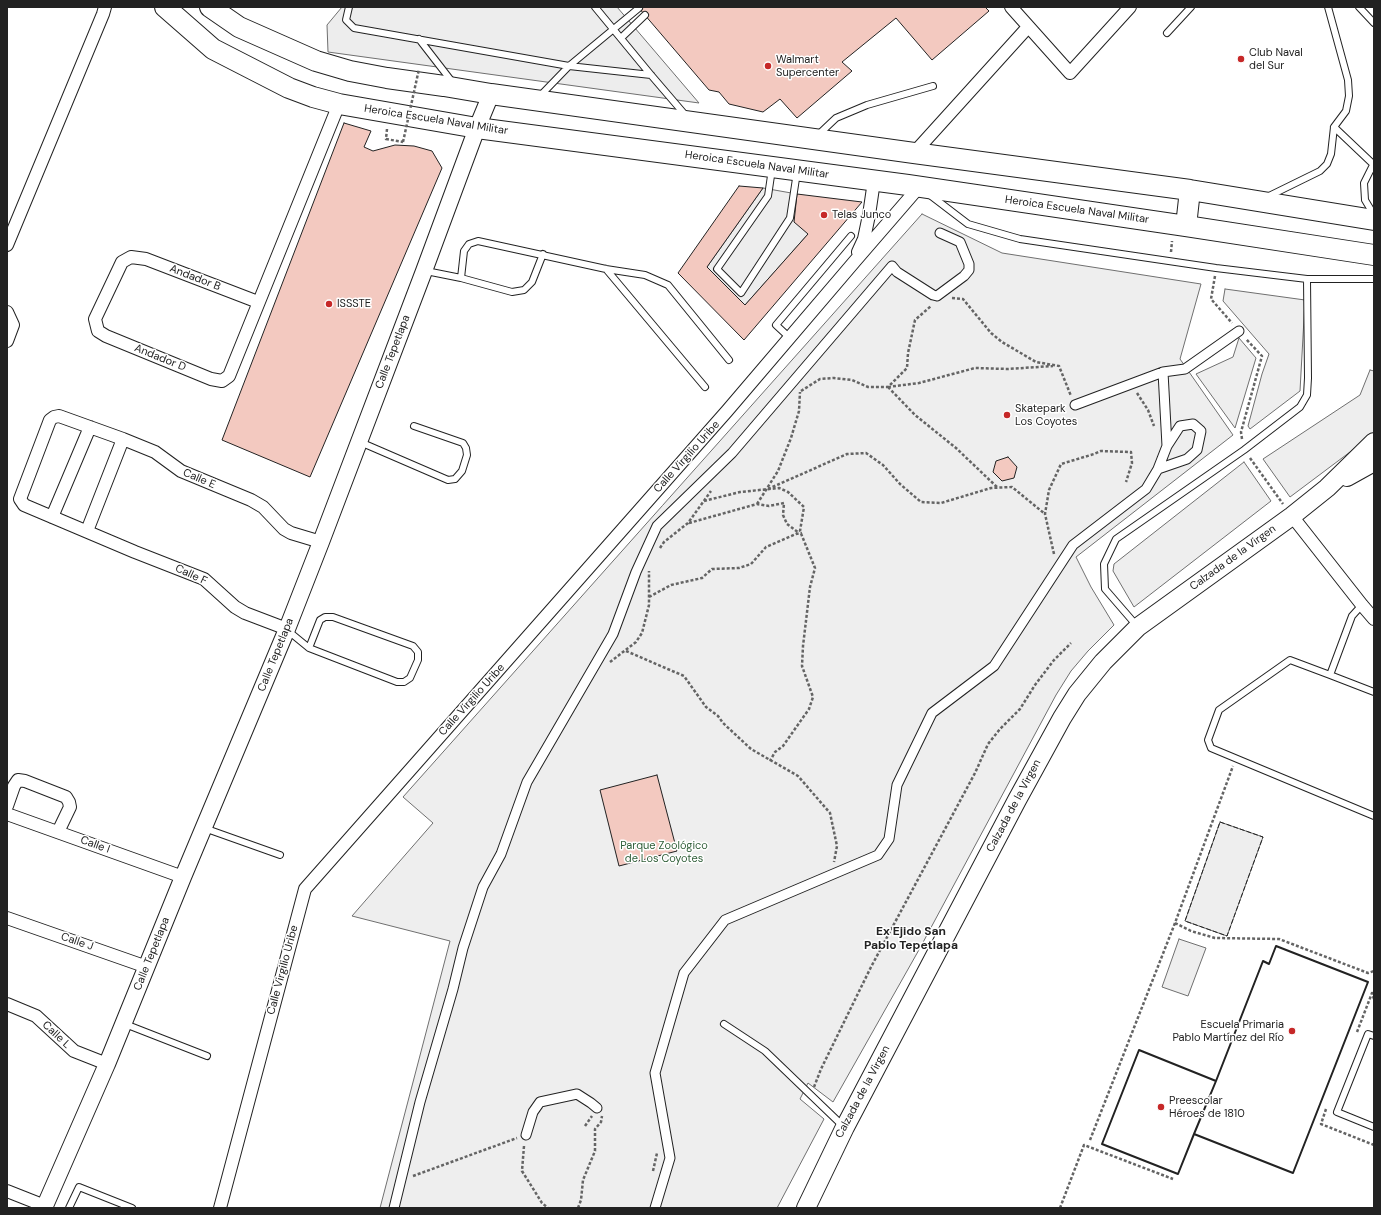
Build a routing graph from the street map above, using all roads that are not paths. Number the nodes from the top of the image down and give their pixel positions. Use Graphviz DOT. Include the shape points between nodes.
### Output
graph roads {
  1 [pos="105,7"];
  2 [pos="165,7"];
  3 [pos="210,7"];
  4 [pos="349,7"];
  5 [pos="595,7"];
  6 [pos="1011,7"];
  7 [pos="1130,7"];
  8 [pos="1191,7"];
  9 [pos="1328,7"];
  10 [pos="1359,7"];
  11 [pos="639,8"];
  12 [pos="645,15"];
  13 [pos="1374,23"];
  14 [pos="1028,27"];
  15 [pos="613,29"];
  16 [pos="1167,33"];
  17 [pos="621,38"];
  18 [pos="420,39"];
  19 [pos="569,66"];
  20 [pos="651,75"];
  21 [pos="933,86"];
  22 [pos="456,88"];
  23 [pos="490,94"];
  24 [pos="536,100"];
  25 [pos="340,104"];
  26 [pos="692,122"];
  27 [pos="1334,127"];
  28 [pos="477,128"];
  29 [pos="814,139"];
  30 [pos="914,153"];
  31 [pos="1373,163"];
  32 [pos="773,167"];
  33 [pos="797,171"];
  34 [pos="874,181"];
  35 [pos="919,187"];
  36 [pos="1190,190"];
  37 [pos="1258,201"];
  38 [pos="1374,215"];
  39 [pos="1374,220"];
  40 [pos="1186,226"];
  41 [pos="940,233"];
  42 [pos="851,236"];
  43 [pos="7,245"];
  44 [pos="542,254"];
  45 [pos="1374,256"];
  46 [pos="855,261"];
  47 [pos="606,269"];
  48 [pos="424,271"];
  49 [pos="462,278"];
  50 [pos="1374,278"];
  51 [pos="1307,279"];
  52 [pos="258,302"];
  53 [pos="7,312"];
  54 [pos="98,331"];
  55 [pos="1239,331"];
  56 [pos="790,338"];
  57 [pos="7,341"];
  58 [pos="729,360"];
  59 [pos="1162,372"];
  60 [pos="705,387"];
  61 [pos="1075,404"];
  62 [pos="50,420"];
  63 [pos="414,426"];
  64 [pos="90,428"];
  65 [pos="123,439"];
  66 [pos="359,442"];
  67 [pos="1374,442"];
  68 [pos="1167,446"];
  69 [pos="1374,462"];
  70 [pos="1158,469"];
  71 [pos="1327,488"];
  72 [pos="1292,516"];
  73 [pos="52,517"];
  74 [pos="87,531"];
  75 [pos="321,542"];
  76 [pos="1362,606"];
  77 [pos="1374,619"];
  78 [pos="1138,627"];
  79 [pos="287,630"];
  80 [pos="309,648"];
  81 [pos="1330,675"];
  82 [pos="1374,692"];
  83 [pos="7,806"];
  84 [pos="7,814"];
  85 [pos="1374,816"];
  86 [pos="204,828"];
  87 [pos="58,832"];
  88 [pos="280,855"];
  89 [pos="183,877"];
  90 [pos="7,918"];
  91 [pos="147,967"];
  92 [pos="7,1004"];
  93 [pos="124,1023"];
  94 [pos="724,1024"];
  95 [pos="1374,1036"];
  96 [pos="207,1056"];
  97 [pos="107,1064"];
  98 [pos="597,1108"];
  99 [pos="1374,1127"];
  100 [pos="844,1128"];
  101 [pos="526,1135"];
  102 [pos="7,1191"];
  103 [pos="44,1207"];
  104 [pos="69,1208"];
  105 [pos="132,1208"];
  106 [pos="220,1208"];
  107 [pos="394,1208"];
  108 [pos="655,1208"];
  109 [pos="806,1208"];
  1 -- 43 [label="street"];
  2 -- 25 [label="main road, Heroica Escuela Naval Militar" via="213,49 289,88"];
  3 -- 22 [label="main road" via="239,27 316,62 350,71"];
  4 -- 18 [label="lane" via="346,20 354,28"];
  5 -- 15 [label="lane"];
  6 -- 14 [label="street"];
  7 -- 14 [label="street" via="1070,73"];
  8 -- 16 [label="lane"];
  9 -- 27 [label="lane" via="1348,80 1349,96 1346,111"];
  10 -- 13 [label="lane"];
  11 -- 15 [label="lane"];
  12 -- 17 [label="lane"];
  14 -- 30 [label="street"];
  15 -- 17 [label="lane"];
  15 -- 19 [label="lane"];
  17 -- 20 [label="lane"];
  18 -- 19 [label="lane"];
  18 -- 22 [label="lane"];
  19 -- 20 [label="lane"];
  19 -- 24 [label="lane"];
  20 -- 26 [label="lane"];
  21 -- 29 [label="lane" via="868,105 836,118"];
  22 -- 23 [label="main road"];
  23 -- 24 [label="main road"];
  23 -- 28 [label="street, Calle Tepetlapa"];
  24 -- 26 [label="main road"];
  25 -- 28 [label="main road, Heroica Escuela Naval Militar"];
  25 -- 52 [label="street"];
  26 -- 29 [label="main road"];
  27 -- 31 [label="lane"];
  27 -- 37 [label="lane" via="1331,154 1327,164 1320,171"];
  28 -- 32 [label="main road, Heroica Escuela Naval Militar"];
  28 -- 48 [label="street, Calle Tepetlapa"];
  29 -- 30 [label="main road"];
  30 -- 36 [label="main road"];
  31 -- 38 [label="lane" via="1364,183 1365,200"];
  32 -- 33 [label="main road, Heroica Escuela Naval Militar"];
  32 -- 33 [label="lane" via="768,196 717,268 741,293 790,218"];
  33 -- 34 [label="main road, Heroica Escuela Naval Militar"];
  34 -- 35 [label="main road, Heroica Escuela Naval Militar"];
  34 -- 46 [label="street, Calle Virgilio Uribe" via="865,233"];
  35 -- 40 [label="main road, Heroica Escuela Naval Militar"];
  35 -- 46 [label="street, Calle Virgilio Uribe"];
  35 -- 51 [label="lane" via="968,224 1020,239"];
  36 -- 37 [label="main road"];
  36 -- 40 [label="main road"];
  37 -- 39 [label="main road"];
  40 -- 45 [label="main road, Heroica Escuela Naval Militar"];
  41 -- 107 [label="street" via="960,242 969,264 969,270 964,276 937,296 932,296 892,266 732,453 657,526 636,572 613,634 527,782 501,854 483,887 463,948 420,1102"];
  42 -- 56 [label="lane" via="776,325"];
  44 -- 47 [label="lane"];
  44 -- 49 [label="lane" via="532,282 524,290 512,292"];
  44 -- 49 [label="lane" via="478,241 469,244 464,251"];
  46 -- 56 [label="street, Calle Virgilio Uribe"];
  47 -- 58 [label="lane" via="645,275 668,285"];
  47 -- 60 [label="lane"];
  48 -- 49 [label="lane"];
  48 -- 66 [label="street, Calle Tepetlapa"];
  50 -- 51 [label="lane"];
  51 -- 78 [label="lane" via="1308,378 1307,395 1300,407 1244,450 1116,539 1104,564 1105,589"];
  52 -- 54 [label="street, Andador B" via="146,259 131,257 122,262 95,319"];
  52 -- 54 [label="street, Andador D" via="229,376 222,381 211,379"];
  53 -- 57 [label="street" via="13,325"];
  55 -- 59 [label="street" via="1185,369"];
  56 -- 106 [label="street, Calle Virgilio Uribe" via="305,889"];
  59 -- 61 [label="street"];
  59 -- 68 [label="street"];
  62 -- 64 [label="street, Calle E" via="59,416"];
  62 -- 73 [label="street, Calle F" via="20,499 24,505"];
  63 -- 66 [label="lane" via="463,443 467,455 462,470 455,479 448,480"];
  64 -- 65 [label="street, Calle E"];
  64 -- 73 [label="street"];
  65 -- 74 [label="street"];
  65 -- 75 [label="street, Calle E" via="155,452 180,472 251,500 263,507 291,533"];
  66 -- 75 [label="street, Calle Tepetlapa"];
  67 -- 71 [label="main road, Calzada de la Virgen"];
  68 -- 70 [label="street"];
  68 -- 70 [label="street" via="1180,426 1193,424 1201,431 1197,450 1187,459"];
  69 -- 71 [label="main road, Calzada de la Virgen"];
  70 -- 108 [label="street" via="1146,489 1073,545 994,666 932,713 897,785 889,839 878,855 725,920 684,973 655,1073 670,1158"];
  71 -- 72 [label="main road, Calzada de la Virgen"];
  72 -- 76 [label="street"];
  72 -- 78 [label="main road, Calzada de la Virgen"];
  73 -- 74 [label="street, Calle F"];
  74 -- 79 [label="street, Calle F" via="204,579 235,607"];
  75 -- 79 [label="street, Calle Tepetlapa"];
  76 -- 77 [label="street"];
  76 -- 81 [label="lane" via="1352,616"];
  78 -- 100 [label="main road, Calzada de la Virgen" via="1103,662 1077,694 1062,718"];
  79 -- 80 [label="lane"];
  79 -- 86 [label="street, Calle Tepetlapa"];
  80 -- 80 [label="lane" via="320,620 333,617 413,646 418,652 418,660 410,678 404,682 397,682"];
  81 -- 82 [label="lane"];
  81 -- 85 [label="lane" via="1290,660 1219,710 1208,740 1211,748"];
  83 -- 87 [label="street" via="18,780 66,797 70,807"];
  84 -- 87 [label="street, Calle I"];
  86 -- 88 [label="lane"];
  86 -- 89 [label="street, Calle Tepetlapa"];
  87 -- 89 [label="street, Calle I"];
  89 -- 91 [label="street, Calle Tepetlapa"];
  90 -- 91 [label="street, Calle J"];
  91 -- 93 [label="street, Calle Tepetlapa"];
  92 -- 97 [label="street, Calle L" via="36,1016 74,1052"];
  93 -- 96 [label="lane"];
  93 -- 97 [label="street, Calle Tepetlapa"];
  94 -- 100 [label="lane" via="765,1051"];
  95 -- 99 [label="lane" via="1368,1034 1337,1112"];
  97 -- 103 [label="street, Calle Tepetlapa"];
  98 -- 101 [label="street" via="577,1094 540,1102 532,1112"];
  100 -- 109 [label="main road, Calzada de la Virgen"];
  102 -- 103 [label="street"];
  104 -- 105 [label="lane" via="79,1187"];
}
